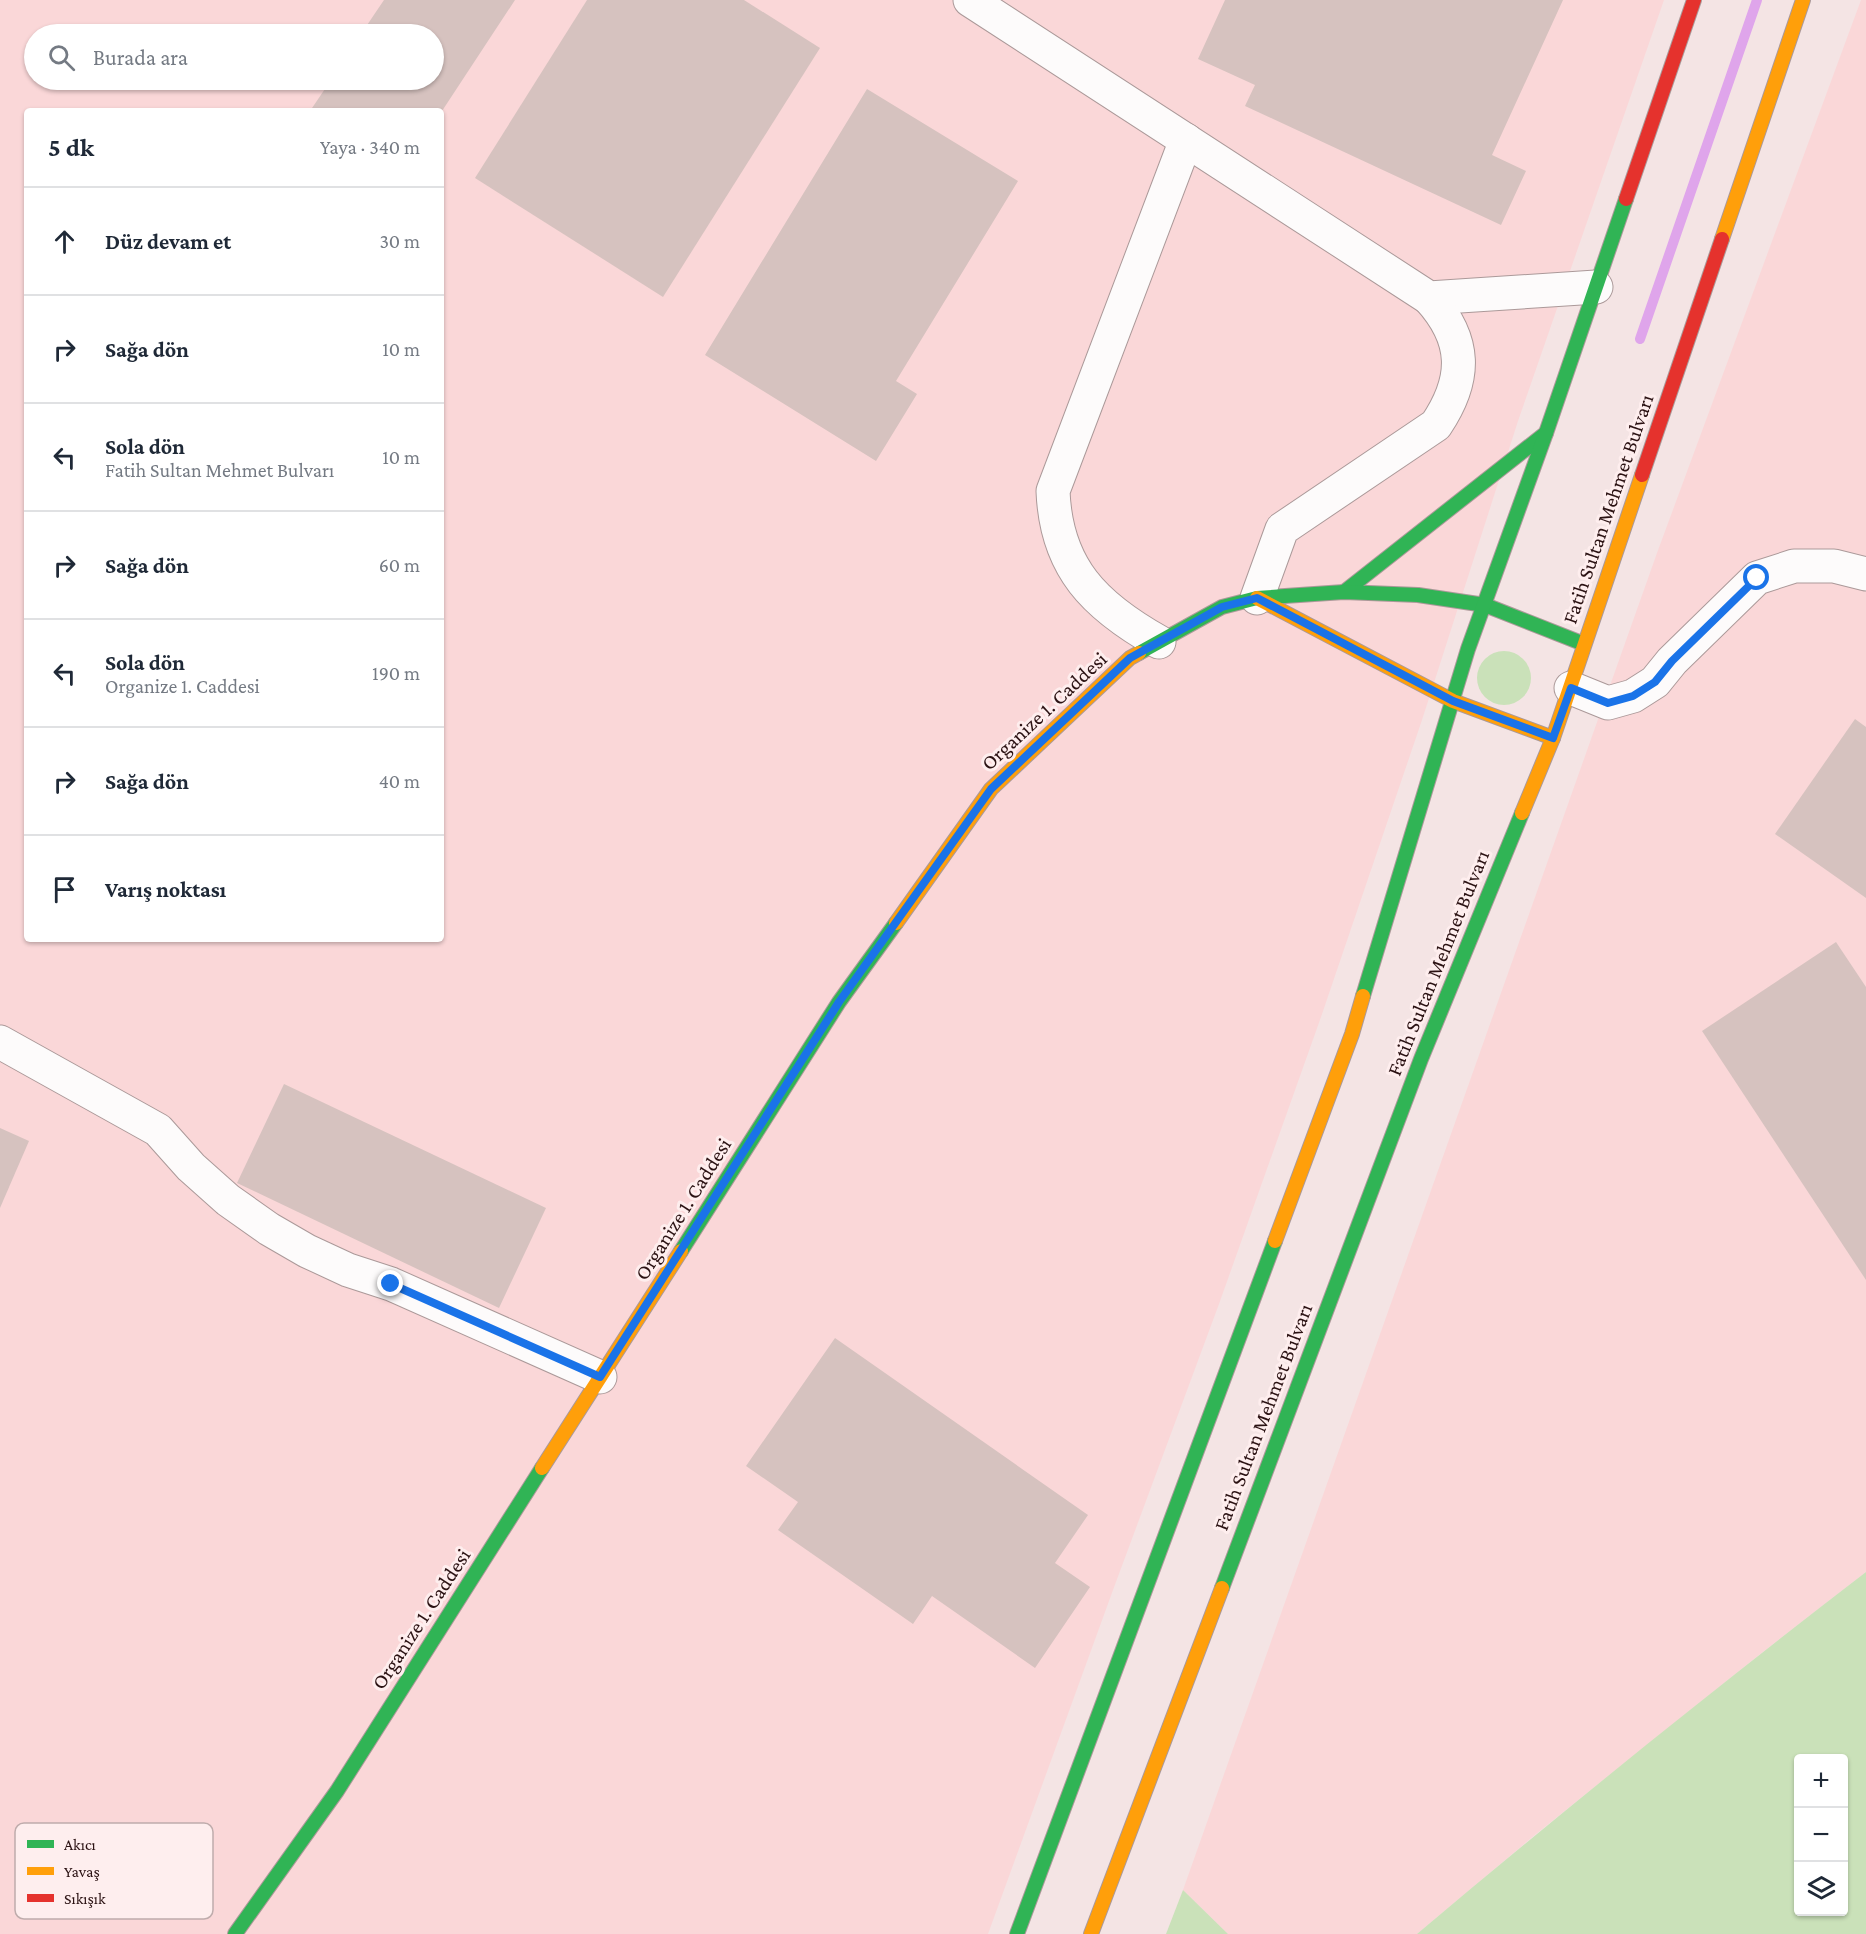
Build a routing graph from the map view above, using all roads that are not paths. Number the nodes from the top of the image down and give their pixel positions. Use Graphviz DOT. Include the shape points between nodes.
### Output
graph roads {
  1 [pos="970,0"];
  2 [pos="1694,0"];
  3 [pos="1803,0"];
  4 [pos="1186,140"];
  5 [pos="1596,287"];
  6 [pos="1429,298"];
  7 [pos="1546,434"];
  8 [pos="1866,574"];
  9 [pos="1344,592"];
  10 [pos="1257,598"];
  11 [pos="1485,605"];
  12 [pos="1159,642"];
  13 [pos="1584,644"];
  14 [pos="1571,688"];
  15 [pos="1453,701"];
  16 [pos="1553,738"];
  17 [pos="0,1042"];
  18 [pos="600,1377"];
  19 [pos="236,1934"];
  20 [pos="1017,1934"];
  21 [pos="1091,1934"];
  1 -- 4 [label="street"];
  2 -- 5 [label="main road"];
  3 -- 13 [label="main road, Fatih Sultan Mehmet Bulvarı"];
  4 -- 6 [label="street"];
  4 -- 12 [label="street" via="1053,491 1054,513 1065,553 1079,577 1117,616"];
  5 -- 6 [label="street"];
  5 -- 7 [label="main road"];
  6 -- 10 [label="street" via="1453,332 1458,352 1455,391 1447,409 1436,425 1282,529"];
  7 -- 9 [label="main road"];
  7 -- 11 [label="main road"];
  8 -- 14 [label="street" via="1834,566 1794,566 1757,578 1655,682 1633,696 1608,703"];
  9 -- 10 [label="main road, Organize 1. Caddesi"];
  9 -- 11 [label="main road, Organize 1. Caddesi" via="1418,595"];
  10 -- 12 [label="main road, Organize 1. Caddesi" via="1222,607"];
  10 -- 15 [label="main road"];
  11 -- 13 [label="main road, Organize 1. Caddesi"];
  11 -- 15 [label="main road"];
  12 -- 18 [label="main road, Organize 1. Caddesi" via="1130,658 991,789 839,1002"];
  13 -- 14 [label="main road, Fatih Sultan Mehmet Bulvarı"];
  14 -- 16 [label="main road, Fatih Sultan Mehmet Bulvarı"];
  15 -- 16 [label="main road"];
  15 -- 20 [label="main road" via="1352,1034"];
  16 -- 21 [label="main road, Fatih Sultan Mehmet Bulvarı" via="1421,1059"];
  17 -- 18 [label="street" via="158,1130 191,1167 268,1229 348,1270 391,1284"];
  18 -- 19 [label="main road, Organize 1. Caddesi" via="337,1791"];
}
